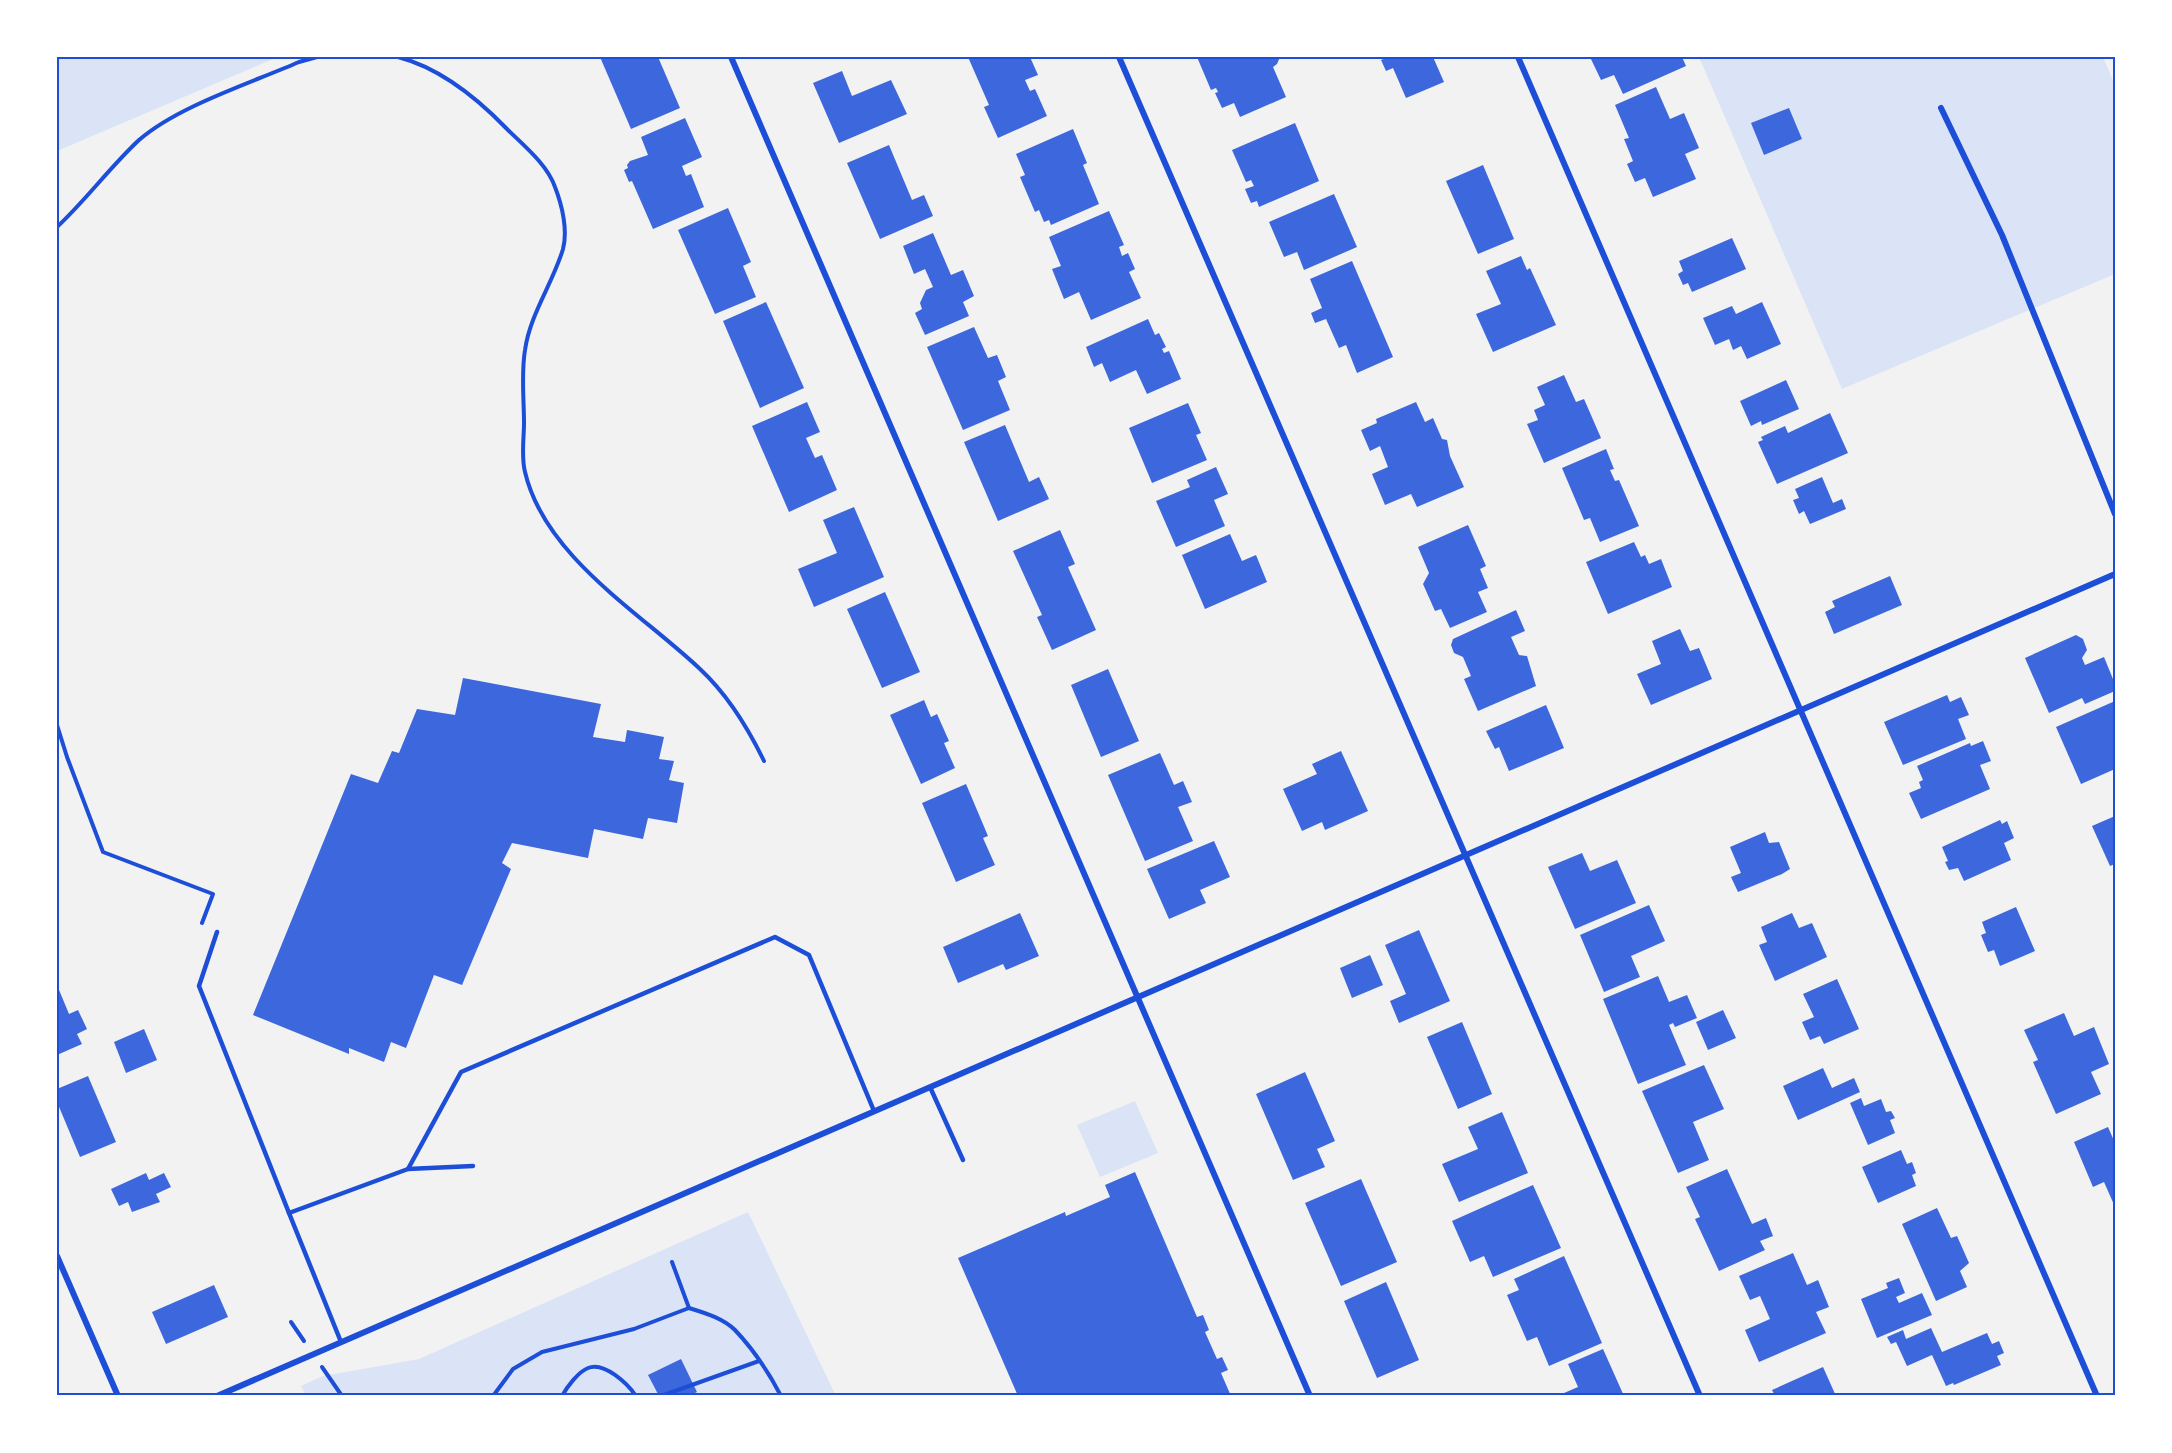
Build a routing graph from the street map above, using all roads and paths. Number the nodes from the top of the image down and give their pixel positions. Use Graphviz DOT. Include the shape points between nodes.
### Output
graph roads {
  1 [pos="316,57"];
  2 [pos="398,57"];
  3 [pos="731,57"];
  4 [pos="1119,57"];
  5 [pos="1518,57"];
  6 [pos="1941,108"];
  7 [pos="57,227"];
  8 [pos="2115,514"];
  9 [pos="2115,574"];
  10 [pos="1800,710"];
  11 [pos="57,725"];
  12 [pos="764,761"];
  13 [pos="1465,855"];
  14 [pos="198,931"];
  15 [pos="217,932"];
  16 [pos="1138,997"];
  17 [pos="930,1087"];
  18 [pos="874,1111"];
  19 [pos="963,1160"];
  20 [pos="473,1166"];
  21 [pos="408,1169"];
  22 [pos="289,1213"];
  23 [pos="57,1256"];
  24 [pos="672,1262"];
  25 [pos="689,1308"];
  26 [pos="341,1342"];
  27 [pos="759,1361"];
  28 [pos="336,1386"];
  29 [pos="118,1396"];
  30 [pos="218,1396"];
  31 [pos="342,1396"];
  32 [pos="493,1396"];
  33 [pos="561,1396"];
  34 [pos="636,1396"];
  35 [pos="661,1396"];
  36 [pos="781,1396"];
  37 [pos="1310,1396"];
  38 [pos="1700,1396"];
  39 [pos="2097,1396"];
  1 -- 7 [label="path" via="175,116 140,140"];
  2 -- 12 [label="path" via="434,72 486,108 539,161 555,184 563,217 563,247 525,351 524,470 531,493 552,530 583,565 612,595 700,669 730,701"];
  3 -- 16 [label="street"];
  4 -- 13 [label="street"];
  5 -- 10 [label="street"];
  6 -- 8 [label="street" via="2002,235"];
  9 -- 10 [label="street"];
  10 -- 13 [label="street"];
  10 -- 39 [label="street"];
  11 -- 14 [label="path" via="103,852 213,894"];
  13 -- 16 [label="street"];
  13 -- 38 [label="street"];
  15 -- 22 [label="lane" via="199,986"];
  16 -- 17 [label="street"];
  16 -- 37 [label="street"];
  17 -- 18 [label="street"];
  17 -- 19 [label="lane"];
  18 -- 21 [label="lane" via="809,955 775,937 461,1072"];
  18 -- 26 [label="street"];
  20 -- 21 [label="lane"];
  21 -- 22 [label="lane"];
  22 -- 26 [label="lane"];
  23 -- 29 [label="street"];
  24 -- 25 [label="path"];
  25 -- 27 [label="path" via="712,1315 734,1329"];
  25 -- 32 [label="path" via="634,1329 542,1352 513,1369"];
  26 -- 30 [label="street"];
  27 -- 35 [label="path"];
  27 -- 36 [label="path"];
  28 -- 31 [label="path"];
  33 -- 34 [label="path" via="587,1368 597,1366 619,1378"];
}
